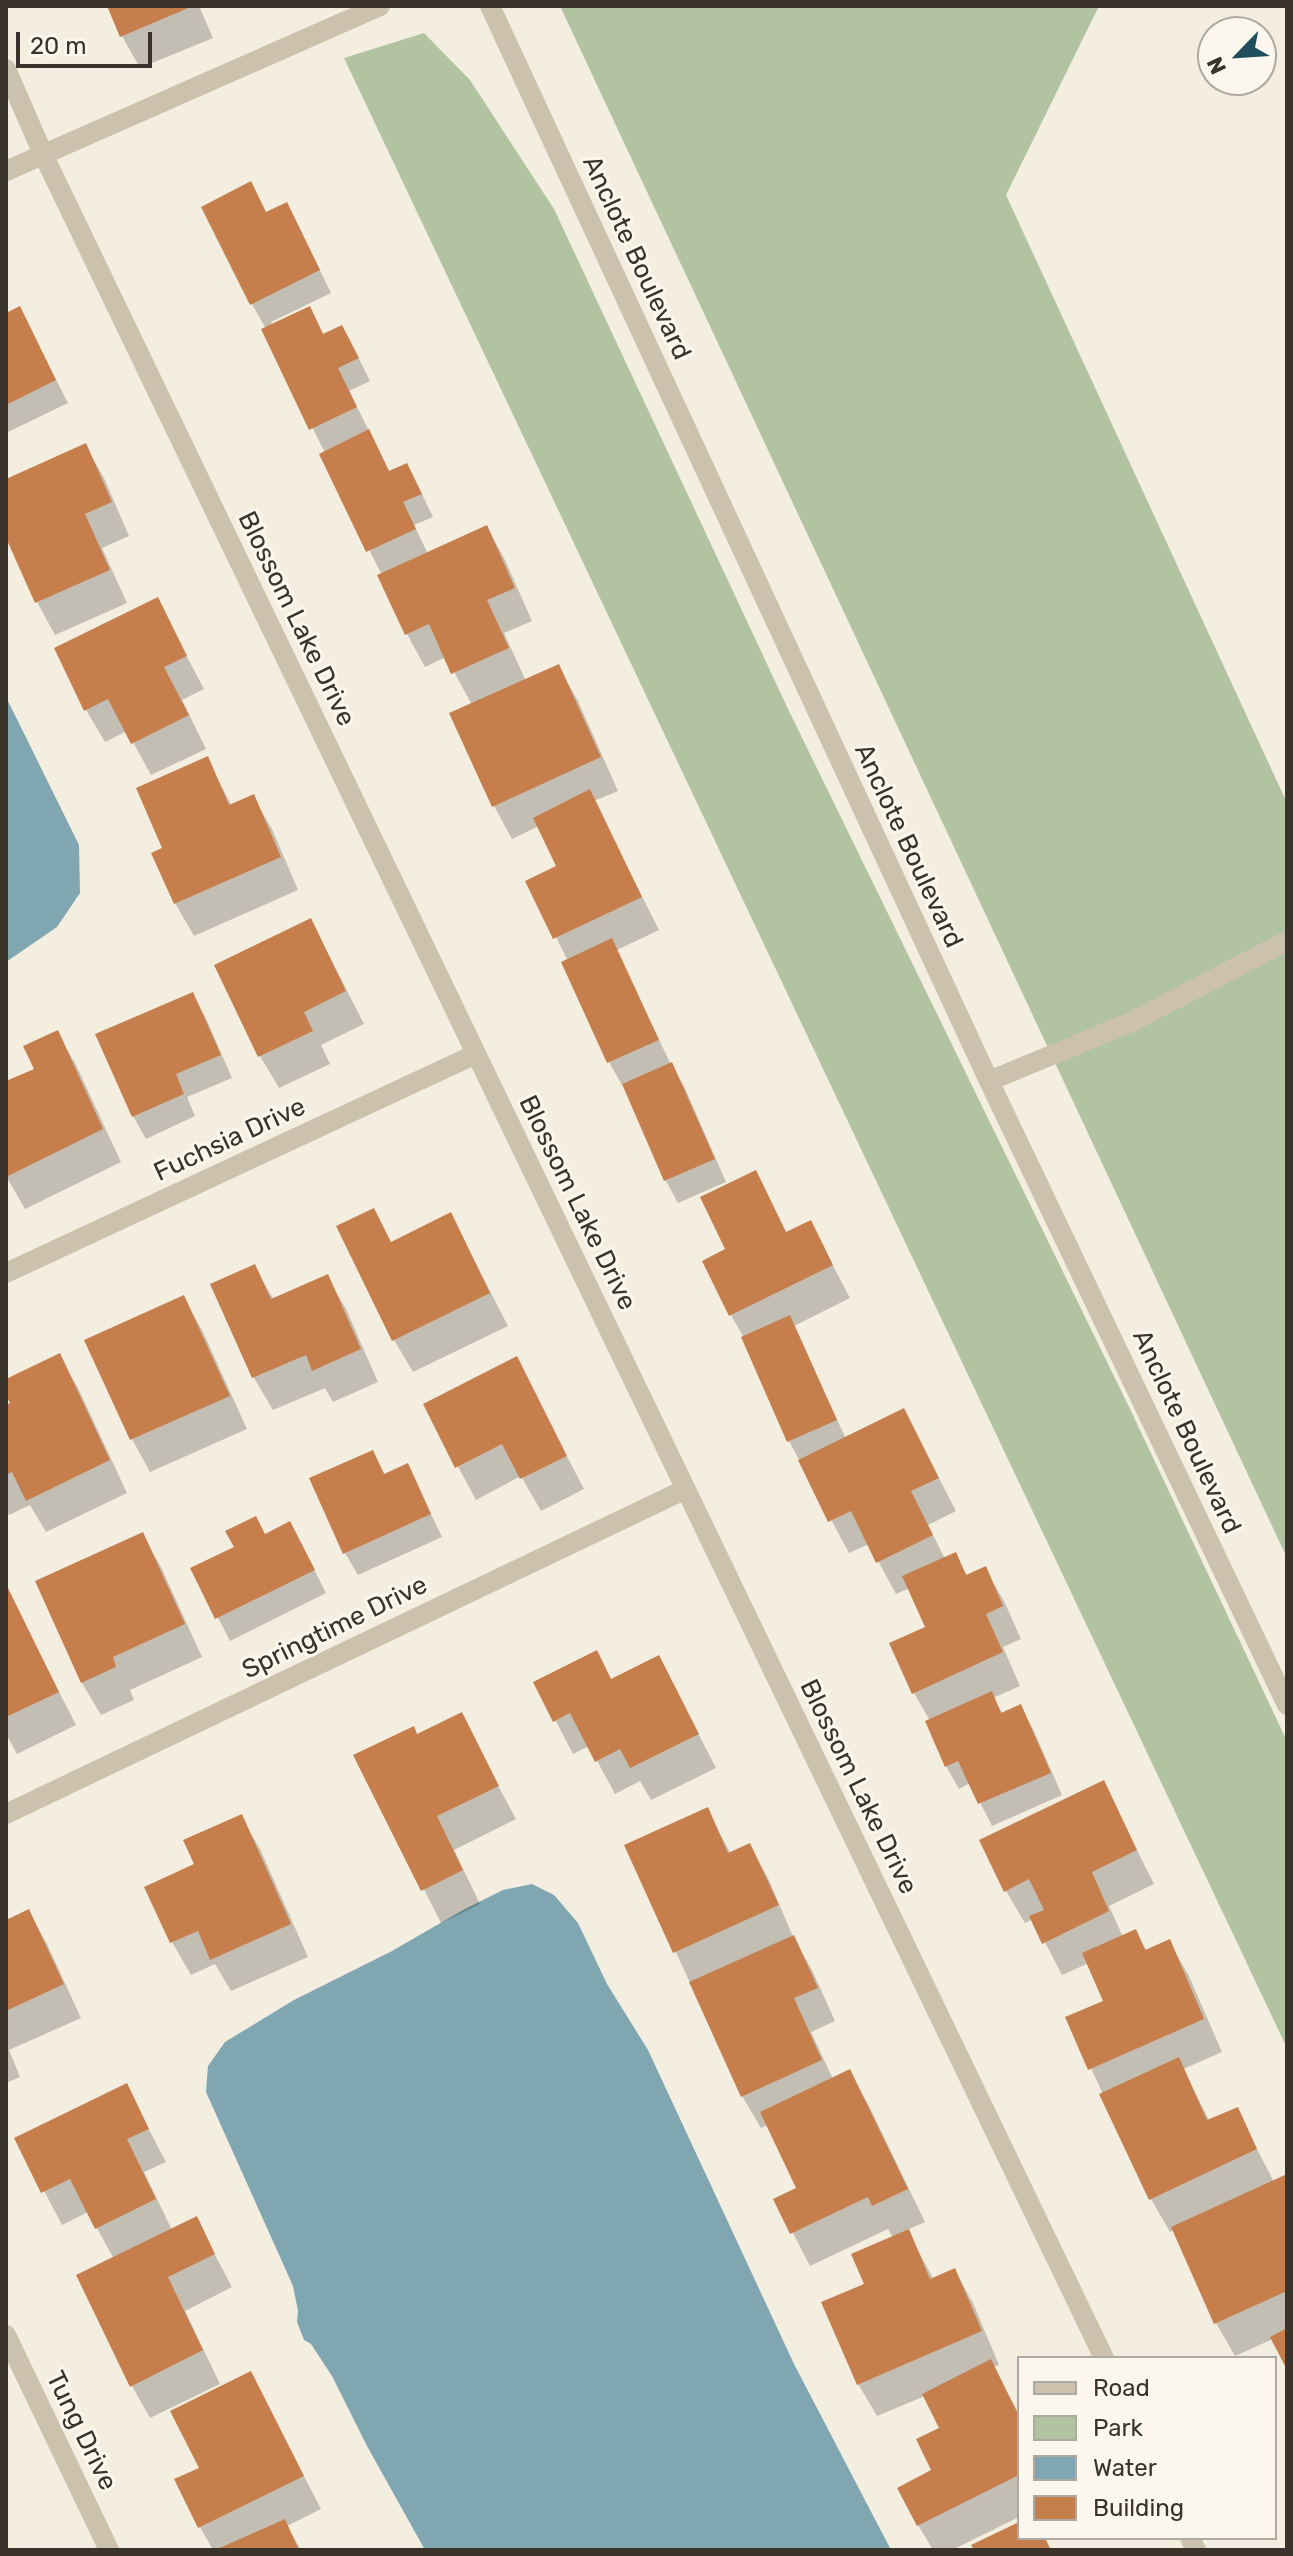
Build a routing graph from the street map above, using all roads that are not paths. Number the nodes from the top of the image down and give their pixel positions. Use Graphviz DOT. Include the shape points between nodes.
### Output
graph roads {
  1 [pos="380,6"];
  2 [pos="490,6"];
  3 [pos="6,69"];
  4 [pos="43,154"];
  5 [pos="6,171"];
  6 [pos="1287,941"];
  7 [pos="476,1054"];
  8 [pos="989,1081"];
  9 [pos="6,1273"];
  10 [pos="686,1489"];
  11 [pos="1287,1705"];
  12 [pos="6,1814"];
  13 [pos="8,2343"];
  14 [pos="1103,2356"];
  15 [pos="109,2550"];
  1 -- 4 [label="street"];
  2 -- 8 [label="street, Anclote Boulevard"];
  3 -- 4 [label="street, Blossom Lake Drive"];
  4 -- 5 [label="street"];
  4 -- 7 [label="street, Blossom Lake Drive"];
  6 -- 8 [label="street" via="1129,1023"];
  7 -- 9 [label="street, Fuchsia Drive"];
  7 -- 10 [label="street, Blossom Lake Drive"];
  8 -- 11 [label="street, Anclote Boulevard"];
  10 -- 12 [label="street, Springtime Drive"];
  10 -- 14 [label="street, Blossom Lake Drive"];
  13 -- 15 [label="street, Tung Drive"];
}
